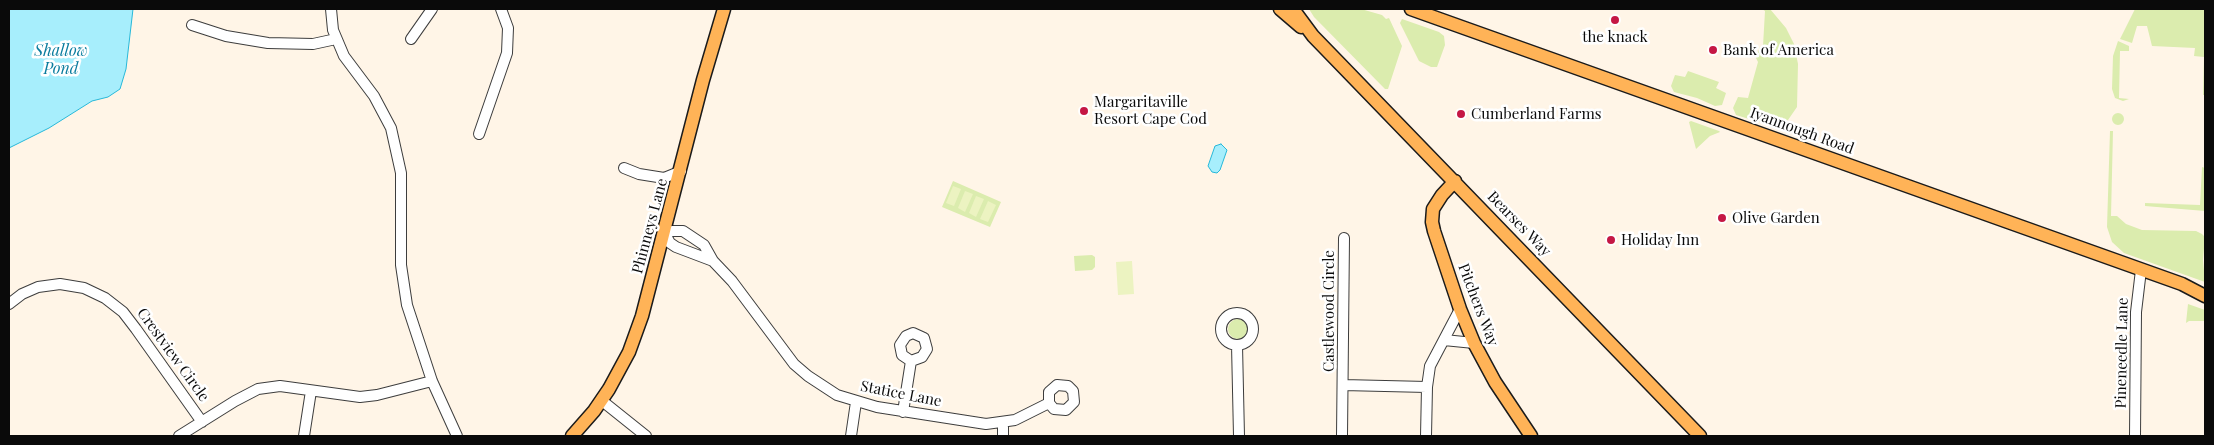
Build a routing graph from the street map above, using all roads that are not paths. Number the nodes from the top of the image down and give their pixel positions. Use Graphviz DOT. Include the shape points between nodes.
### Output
graph roads {
  1 [pos="331,9"];
  2 [pos="432,9"];
  3 [pos="500,9"];
  4 [pos="724,9"];
  5 [pos="1280,9"];
  6 [pos="1293,9"];
  7 [pos="1302,9"];
  8 [pos="1411,9"];
  9 [pos="192,25"];
  10 [pos="1313,36"];
  11 [pos="336,39"];
  12 [pos="411,40"];
  13 [pos="479,134"];
  14 [pos="624,168"];
  15 [pos="681,171"];
  16 [pos="1455,181"];
  17 [pos="665,234"];
  18 [pos="1344,238"];
  19 [pos="713,261"];
  20 [pos="2141,270"];
  21 [pos="2182,284"];
  22 [pos="2205,289"];
  23 [pos="2205,296"];
  24 [pos="9,304"];
  25 [pos="1460,309"];
  26 [pos="1444,340"];
  27 [pos="1474,343"];
  28 [pos="1237,345"];
  29 [pos="911,361"];
  30 [pos="432,381"];
  31 [pos="1343,385"];
  32 [pos="1427,387"];
  33 [pos="311,391"];
  34 [pos="601,400"];
  35 [pos="856,402"];
  36 [pos="1049,403"];
  37 [pos="903,412"];
  38 [pos="202,422"];
  39 [pos="1003,423"];
  40 [pos="179,436"];
  41 [pos="304,436"];
  42 [pos="457,436"];
  43 [pos="572,436"];
  44 [pos="646,436"];
  45 [pos="851,436"];
  46 [pos="1003,436"];
  47 [pos="1239,436"];
  48 [pos="1342,436"];
  49 [pos="1426,436"];
  50 [pos="1531,436"];
  51 [pos="1700,436"];
  52 [pos="2135,436"];
  1 -- 11 [label="street"];
  2 -- 12 [label="street"];
  3 -- 13 [label="street" via="508,28 507,53"];
  4 -- 15 [label="main road, Phinneys Lane"];
  5 -- 10 [label="main road, Bearses Way"];
  6 -- 10 [label="main road, Bearses Way"];
  7 -- 10 [label="main road"];
  8 -- 20 [label="main road, Iyannough Road"];
  9 -- 11 [label="street" via="226,36 268,42 314,44"];
  10 -- 16 [label="main road, Bearses Way"];
  11 -- 30 [label="street" via="344,56 381,107 394,139 402,185 401,265 404,291"];
  14 -- 15 [label="street" via="664,178"];
  15 -- 17 [label="main road, Phinneys Lane"];
  16 -- 25 [label="main road, Pitchers Way" via="1436,202 1432,222"];
  16 -- 51 [label="main road, Bearses Way"];
  17 -- 19 [label="street, Statice Lane" via="676,247"];
  17 -- 19 [label="street, Statice Lane" via="672,230 687,233 704,245"];
  17 -- 34 [label="main road, Phinneys Lane" via="634,339"];
  18 -- 31 [label="street, Castlewood Circle"];
  19 -- 35 [label="street, Statice Lane" via="732,281 794,364 823,386"];
  20 -- 21 [label="main road, Iyannough Road"];
  20 -- 52 [label="street, Pineneedle Lane" via="2136,312"];
  21 -- 22 [label="main road, Iyannough Road"];
  21 -- 23 [label="main road, Iyannough Road"];
  24 -- 38 [label="street, Crestview Circle" via="22,294 60,284 84,288 105,298 123,312"];
  25 -- 26 [label="street"];
  25 -- 27 [label="main road, Pitchers Way"];
  26 -- 27 [label="street"];
  26 -- 32 [label="street" via="1430,366"];
  27 -- 50 [label="main road, Pitchers Way" via="1494,382"];
  28 -- 47 [label="street"];
  29 -- 37 [label="street"];
  30 -- 33 [label="street" via="360,397"];
  30 -- 42 [label="street"];
  31 -- 32 [label="street, Castlewood Circle"];
  31 -- 48 [label="street, Castlewood Circle"];
  32 -- 49 [label="street"];
  33 -- 38 [label="street" via="280,386 258,389"];
  33 -- 41 [label="street"];
  34 -- 43 [label="main road, Phinneys Lane"];
  34 -- 44 [label="street"];
  35 -- 37 [label="street, Statice Lane"];
  35 -- 45 [label="street"];
  36 -- 39 [label="street, Statice Lane"];
  37 -- 39 [label="street, Statice Lane" via="979,423"];
  38 -- 40 [label="street"];
  39 -- 46 [label="street"];
}
